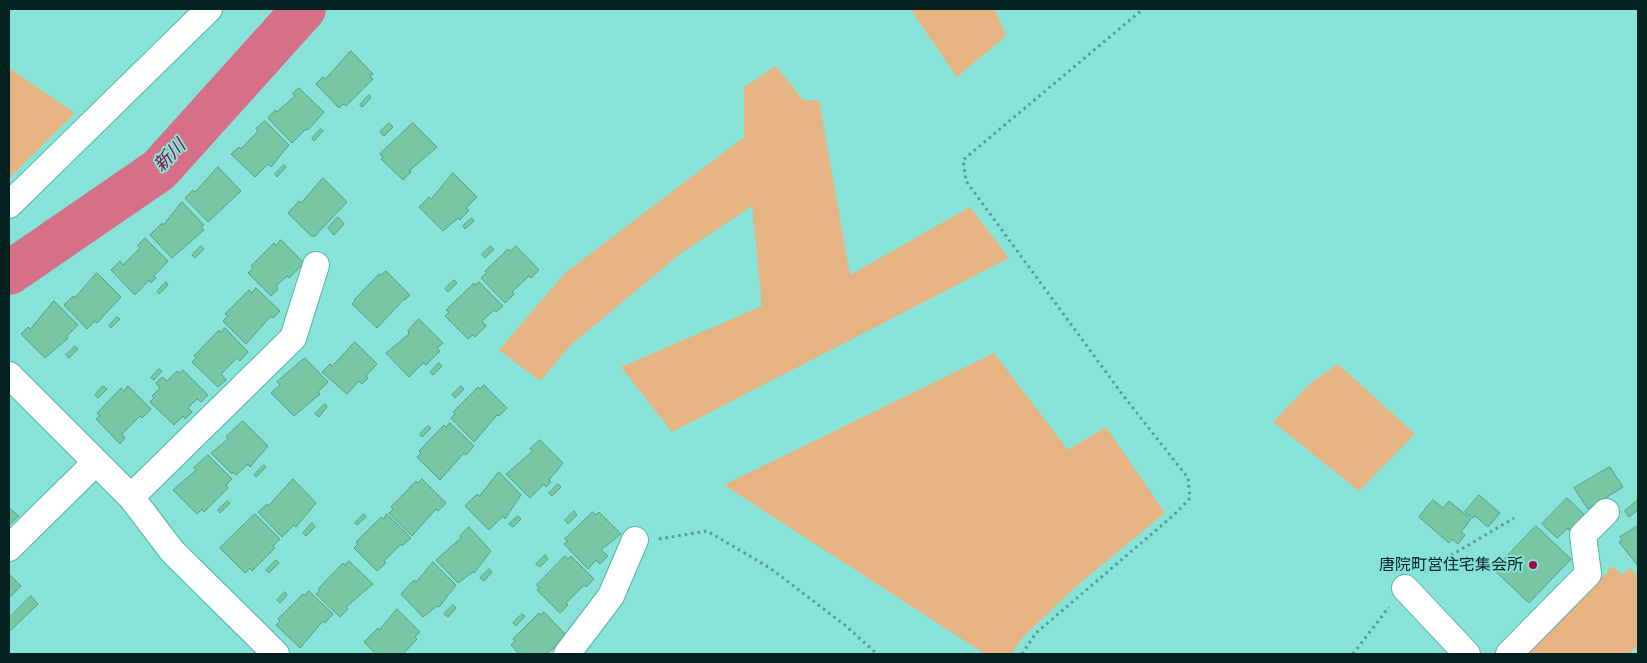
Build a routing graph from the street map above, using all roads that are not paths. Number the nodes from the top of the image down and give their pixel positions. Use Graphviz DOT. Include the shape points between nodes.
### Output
graph roads {
  1 [pos="209,9"];
  2 [pos="9,206"];
  3 [pos="316,265"];
  4 [pos="9,375"];
  5 [pos="96,463"];
  6 [pos="131,497"];
  7 [pos="1606,512"];
  8 [pos="635,540"];
  9 [pos="9,548"];
  10 [pos="1405,588"];
  11 [pos="276,654"];
  12 [pos="567,654"];
  13 [pos="1466,654"];
  14 [pos="1509,654"];
  1 -- 2 [label="street"];
  3 -- 6 [label="street" via="293,338"];
  4 -- 5 [label="street"];
  5 -- 6 [label="street"];
  5 -- 9 [label="street"];
  6 -- 11 [label="street" via="172,552"];
  7 -- 14 [label="street" via="1583,535 1588,574"];
  8 -- 12 [label="street" via="611,596"];
  10 -- 13 [label="street"];
}
